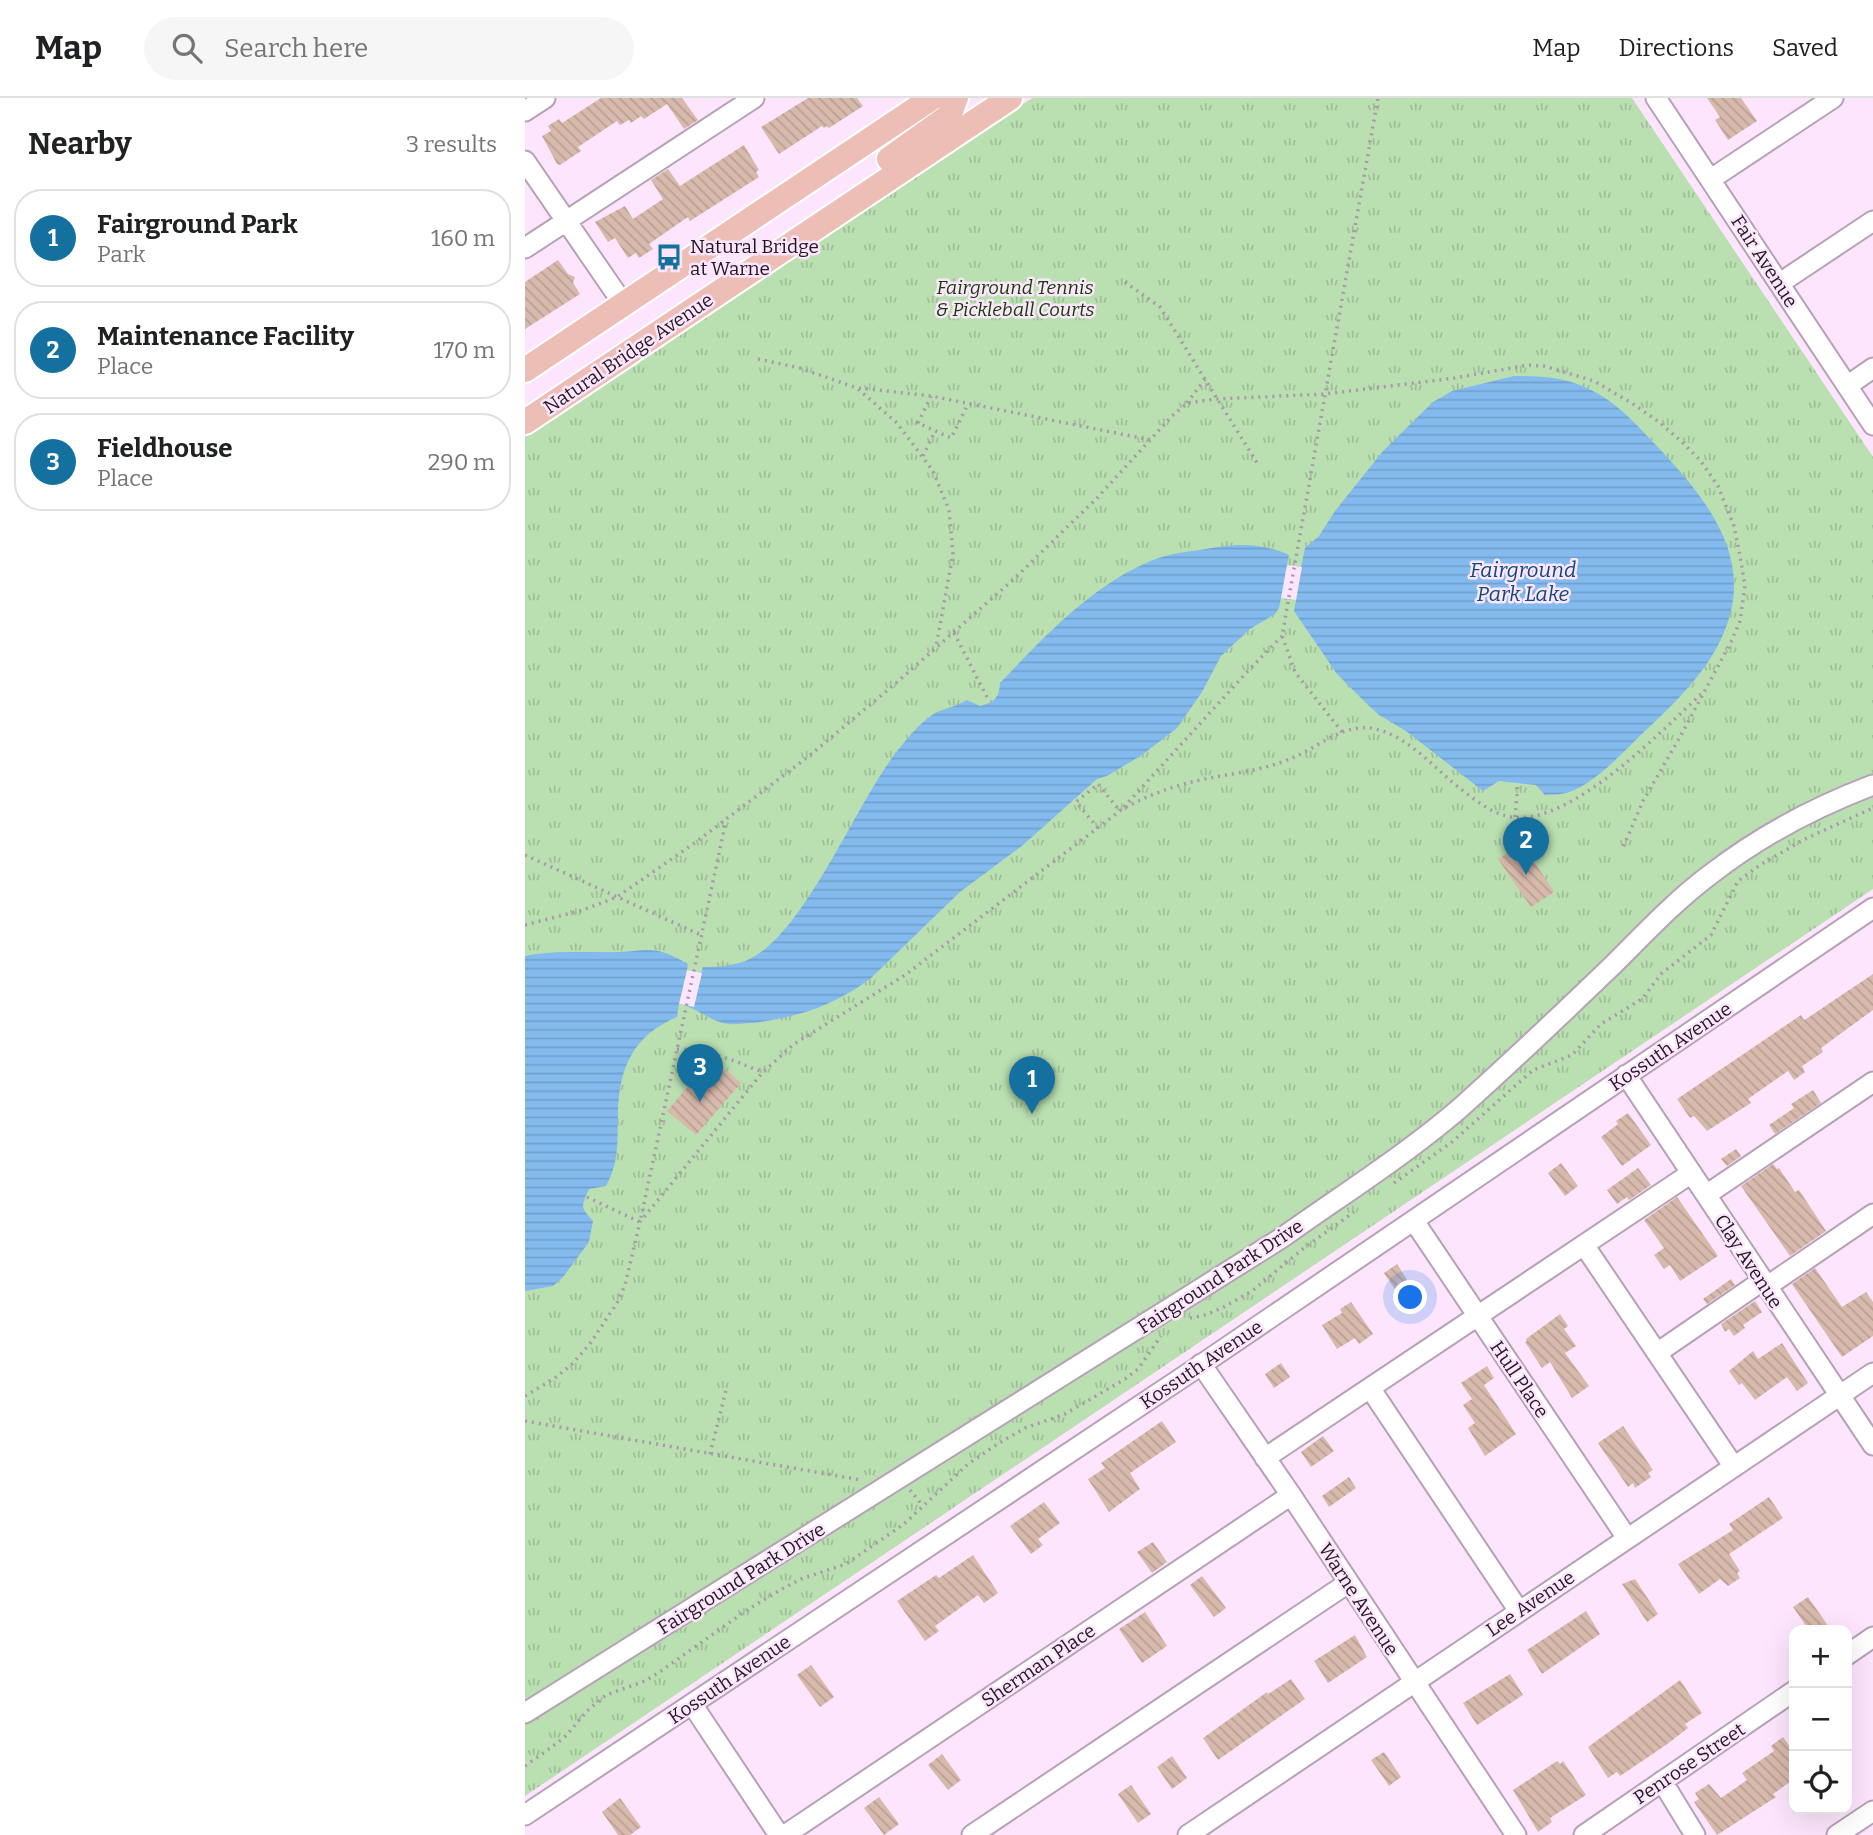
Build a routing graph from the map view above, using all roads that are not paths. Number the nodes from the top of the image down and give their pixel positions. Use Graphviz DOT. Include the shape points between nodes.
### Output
graph roads {
  1 [pos="545,98"];
  2 [pos="754,98"];
  3 [pos="932,98"];
  4 [pos="955,98"];
  5 [pos="1010,98"];
  6 [pos="1656,98"];
  7 [pos="1833,98"];
  8 [pos="981,106"];
  9 [pos="525,111"];
  10 [pos="525,161"];
  11 [pos="1711,179"];
  12 [pos="1873,220"];
  13 [pos="565,221"];
  14 [pos="818,226"];
  15 [pos="525,248"];
  16 [pos="1780,283"];
  17 [pos="624,305"];
  18 [pos="1873,368"];
  19 [pos="525,370"];
  20 [pos="1847,386"];
  21 [pos="525,422"];
  22 [pos="1873,425"];
  23 [pos="1873,785"];
  24 [pos="1873,908"];
  25 [pos="1626,1076"];
  26 [pos="1871,1088"];
  27 [pos="1690,1174"];
  28 [pos="1706,1195"];
  29 [pos="1873,1214"];
  30 [pos="1414,1221"];
  31 [pos="1584,1245"];
  32 [pos="1764,1284"];
  33 [pos="1478,1317"];
  34 [pos="1657,1353"];
  35 [pos="1201,1364"];
  36 [pos="1873,1373"];
  37 [pos="1370,1388"];
  38 [pos="1839,1396"];
  39 [pos="1873,1445"];
  40 [pos="1265,1458"];
  41 [pos="1734,1467"];
  42 [pos="1291,1495"];
  43 [pos="1627,1538"];
  44 [pos="1348,1583"];
  45 [pos="1519,1611"];
  46 [pos="1872,1639"];
  47 [pos="1852,1652"];
  48 [pos="1414,1683"];
  49 [pos="1789,1694"];
  50 [pos="692,1704"];
  51 [pos="525,1713"];
  52 [pos="1662,1781"];
  53 [pos="1873,1811"];
  54 [pos="525,1815"];
  55 [pos="779,1835"];
  56 [pos="785,1835"];
  57 [pos="971,1835"];
  58 [pos="1188,1835"];
  59 [pos="1515,1835"];
  60 [pos="1584,1835"];
  61 [pos="1695,1835"];
  62 [pos="1837,1835"];
  1 -- 9 [label="street"];
  2 -- 13 [label="street"];
  3 -- 17 [label="main road"];
  4 -- 14 [label="main road" via="950,116 864,178"];
  5 -- 8 [label="main road, Natural Bridge Avenue"];
  6 -- 11 [label="street, Fair Avenue"];
  7 -- 11 [label="street"];
  8 -- 14 [label="main road, Natural Bridge Avenue"];
  10 -- 13 [label="street"];
  11 -- 16 [label="street, Fair Avenue"];
  12 -- 16 [label="street"];
  13 -- 15 [label="street"];
  13 -- 17 [label="street"];
  14 -- 21 [label="main road, Natural Bridge Avenue"];
  16 -- 20 [label="street, Fair Avenue"];
  17 -- 19 [label="main road"];
  18 -- 20 [label="street"];
  20 -- 22 [label="street, Fair Avenue"];
  23 -- 51 [label="street, Fairground Park Drive" via="1830,801 1767,835 1710,874 1457,1110 1283,1237"];
  24 -- 25 [label="street, Kossuth Avenue"];
  25 -- 27 [label="street, Clay Avenue"];
  25 -- 30 [label="street, Kossuth Avenue"];
  26 -- 28 [label="street"];
  27 -- 28 [label="street, Clay Avenue"];
  27 -- 31 [label="street"];
  28 -- 32 [label="street, Clay Avenue"];
  29 -- 32 [label="street"];
  30 -- 33 [label="street, Hull Place"];
  30 -- 35 [label="street, Kossuth Avenue"];
  31 -- 33 [label="street"];
  31 -- 34 [label="street"];
  32 -- 34 [label="street"];
  32 -- 38 [label="street, Clay Avenue"];
  33 -- 37 [label="street"];
  33 -- 43 [label="street, Hull Place"];
  34 -- 41 [label="street"];
  35 -- 40 [label="street, Warne Avenue"];
  35 -- 50 [label="street, Kossuth Avenue"];
  36 -- 38 [label="street, Lee Avenue"];
  37 -- 40 [label="street"];
  37 -- 45 [label="street"];
  38 -- 39 [label="street, Clay Avenue"];
  38 -- 41 [label="street, Lee Avenue"];
  40 -- 42 [label="street, Warne Avenue"];
  41 -- 43 [label="street, Lee Avenue"];
  42 -- 44 [label="street, Warne Avenue"];
  42 -- 56 [label="street, Sherman Place"];
  43 -- 45 [label="street, Lee Avenue"];
  44 -- 48 [label="street, Warne Avenue"];
  44 -- 57 [label="street"];
  45 -- 48 [label="street, Lee Avenue"];
  46 -- 47 [label="street"];
  48 -- 58 [label="street, Lee Avenue"];
  48 -- 59 [label="street, Warne Avenue"];
  49 -- 52 [label="street, Penrose Street"];
  50 -- 54 [label="street, Kossuth Avenue"];
  50 -- 55 [label="street"];
  52 -- 60 [label="street, Penrose Street"];
  52 -- 61 [label="street"];
  53 -- 62 [label="street"];
}
